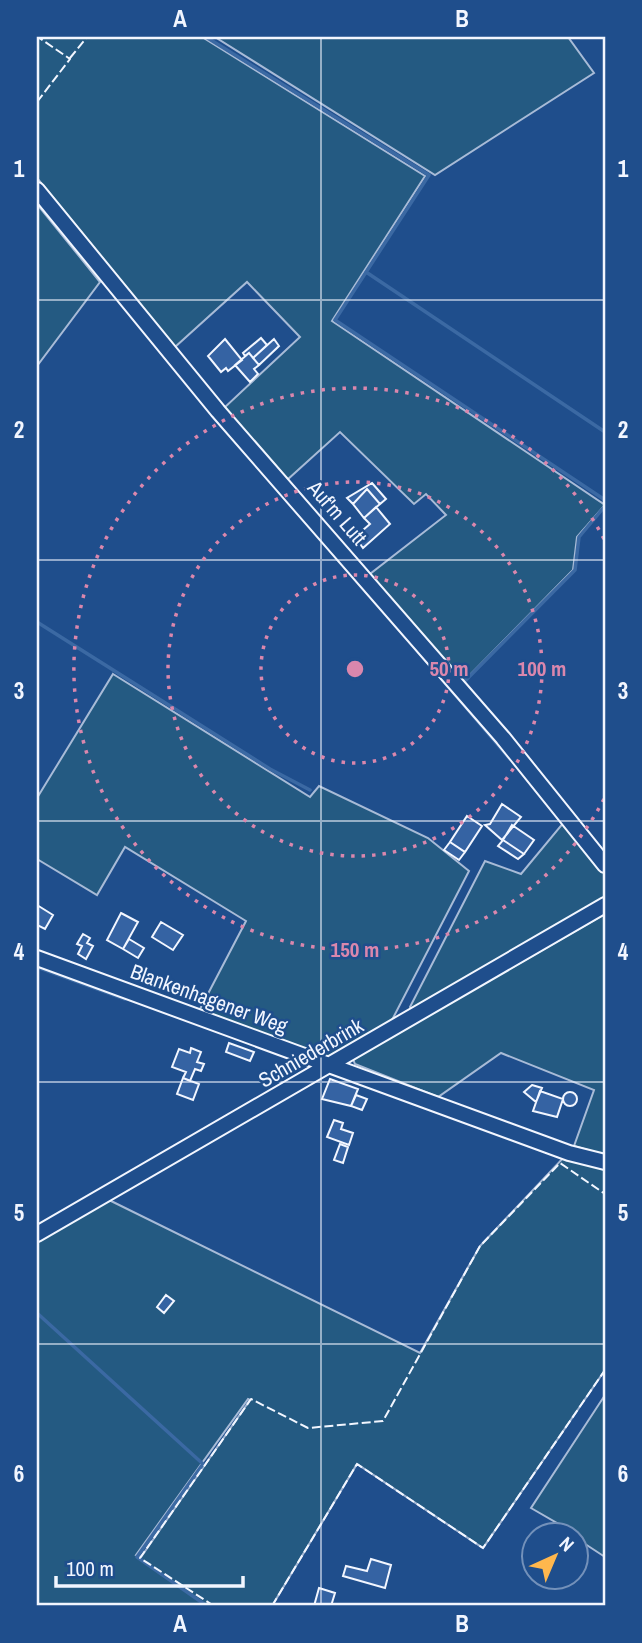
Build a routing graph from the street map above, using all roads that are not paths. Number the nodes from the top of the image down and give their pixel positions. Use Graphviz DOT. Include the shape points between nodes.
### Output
graph roads {
  1 [pos="37,190"];
  2 [pos="605,865"];
  3 [pos="605,905"];
  4 [pos="37,958"];
  5 [pos="331,1066"];
  6 [pos="605,1162"];
  7 [pos="37,1234"];
  1 -- 2 [label="street, Auf'm Lutt" via="218,411 503,738"];
  3 -- 5 [label="street, Schniederbrink"];
  4 -- 5 [label="street, Blankenhagener Weg"];
  5 -- 6 [label="street, Blankenhagener Weg"];
  5 -- 7 [label="street, Schniederbrink"];
}
